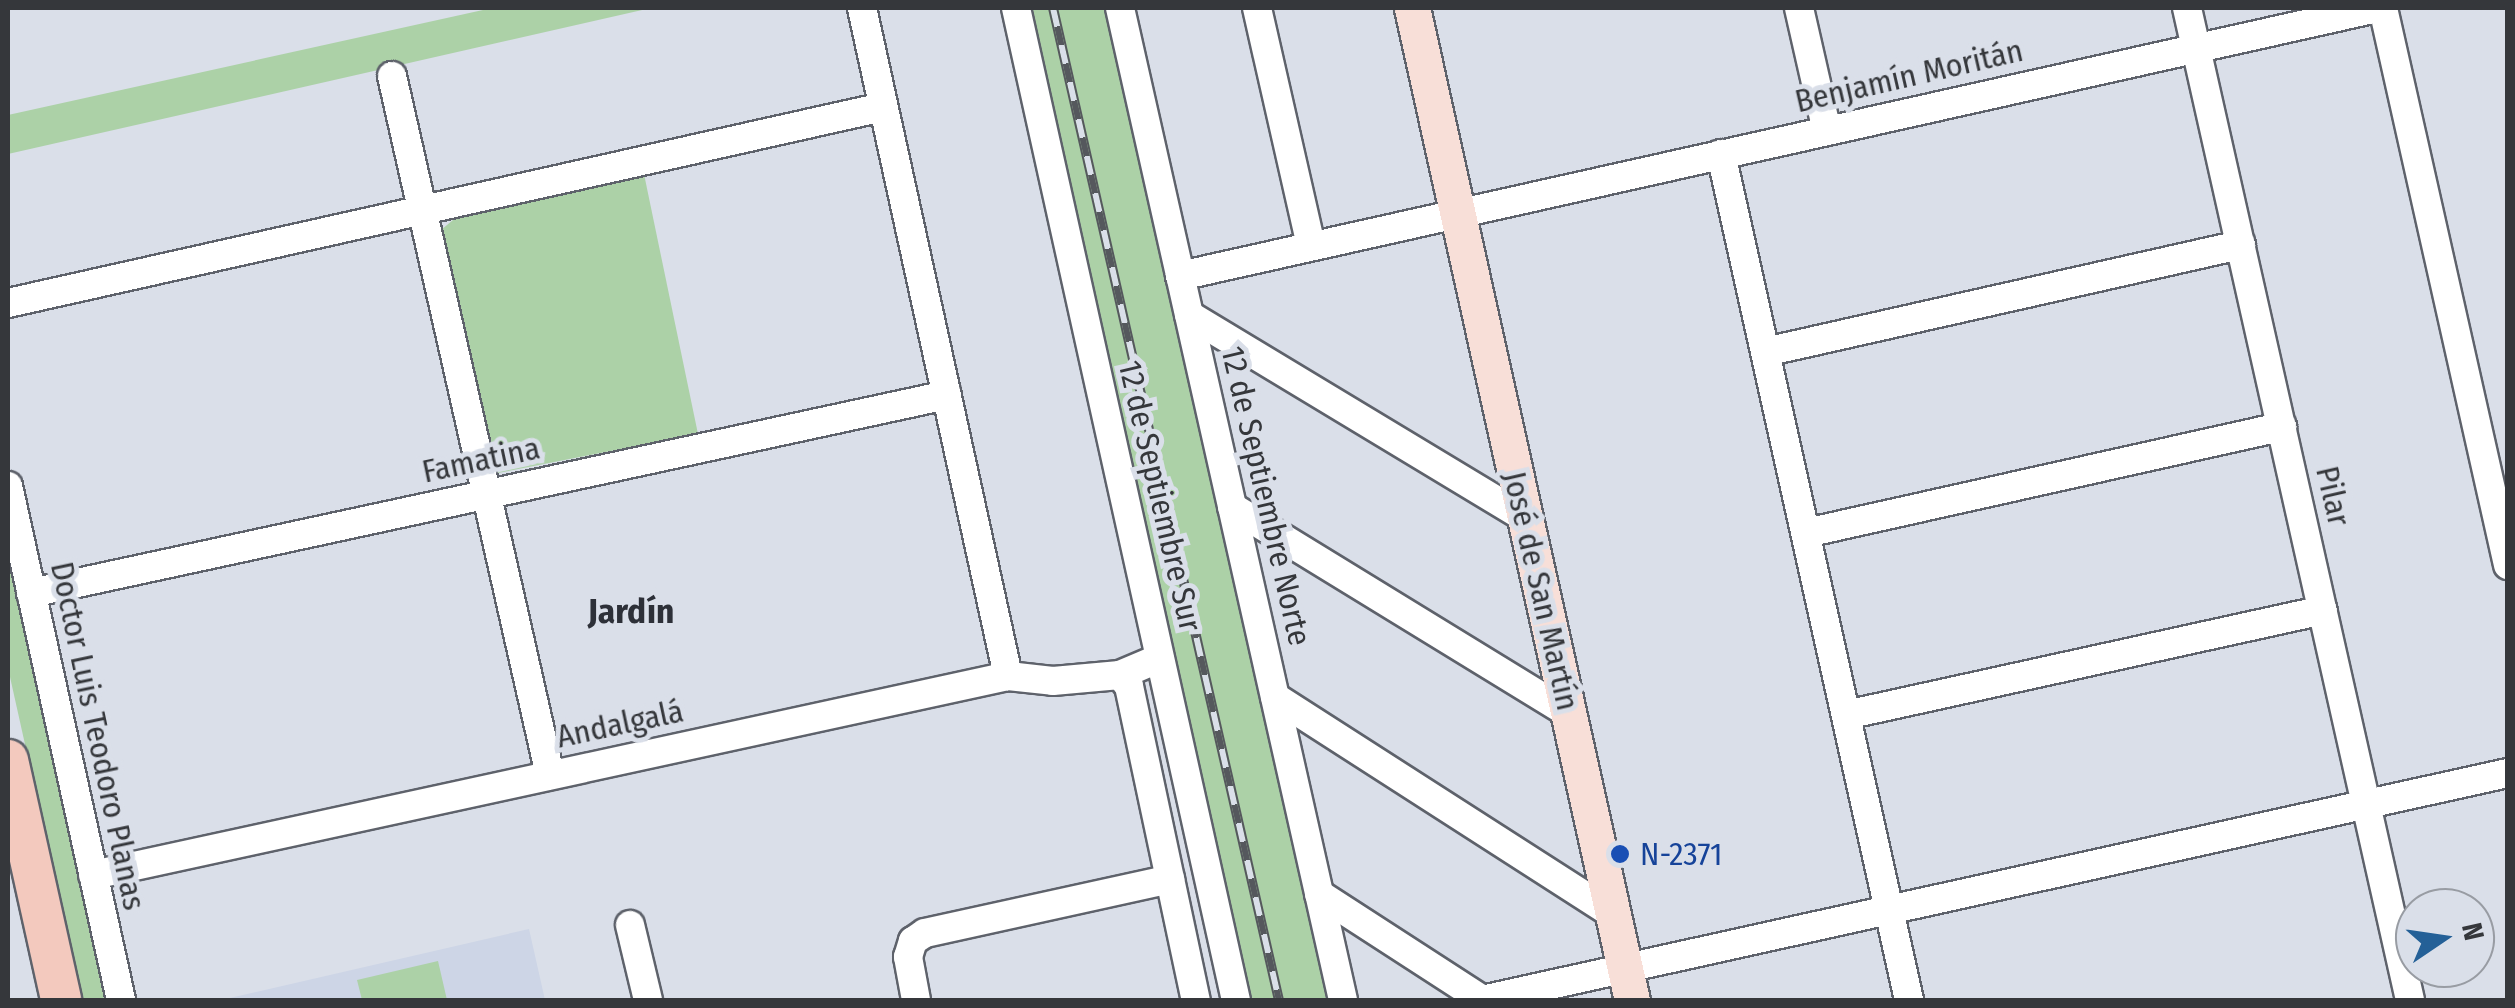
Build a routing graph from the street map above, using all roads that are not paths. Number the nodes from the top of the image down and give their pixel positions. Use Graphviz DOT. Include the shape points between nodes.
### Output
graph roads {
  1 [pos="862,8"];
  2 [pos="1016,8"];
  3 [pos="1120,8"];
  4 [pos="1257,8"];
  5 [pos="1412,8"];
  6 [pos="1799,8"];
  7 [pos="2187,8"];
  8 [pos="2380,8"];
  9 [pos="2196,48"];
  10 [pos="392,76"];
  11 [pos="884,107"];
  12 [pos="1826,131"];
  13 [pos="1721,154"];
  14 [pos="423,210"];
  15 [pos="1457,214"];
  16 [pos="1311,246"];
  17 [pos="2241,246"];
  18 [pos="1180,276"];
  19 [pos="8,303"];
  20 [pos="1189,315"];
  21 [pos="1765,352"];
  22 [pos="947,395"];
  23 [pos="2282,427"];
  24 [pos="8,486"];
  25 [pos="487,494"];
  26 [pos="1232,507"];
  27 [pos="1525,518"];
  28 [pos="1806,534"];
  29 [pos="2508,564"];
  30 [pos="31,593"];
  31 [pos="2323,610"];
  32 [pos="1160,658"];
  33 [pos="1120,675"];
  34 [pos="1008,676"];
  35 [pos="1275,697"];
  36 [pos="1568,714"];
  37 [pos="1846,715"];
  38 [pos="8,760"];
  39 [pos="2508,773"];
  40 [pos="550,775"];
  41 [pos="2366,804"];
  42 [pos="93,874"];
  43 [pos="8,879"];
  44 [pos="1170,879"];
  45 [pos="1319,894"];
  46 [pos="1889,910"];
  47 [pos="1612,913"];
  48 [pos="630,925"];
  49 [pos="1628,984"];
  50 [pos="35,1000"];
  51 [pos="61,1000"];
  52 [pos="121,1000"];
  53 [pos="648,1000"];
  54 [pos="916,1000"];
  55 [pos="1196,1000"];
  56 [pos="1236,1000"];
  57 [pos="1343,1000"];
  58 [pos="1483,1000"];
  59 [pos="1910,1000"];
  60 [pos="2410,1000"];
  1 -- 11 [label="street"];
  2 -- 32 [label="street, 12 de Septiembre Sur"];
  3 -- 18 [label="street, 12 de Septiembre Norte"];
  4 -- 16 [label="street"];
  5 -- 15 [label="main road, José de San Martín"];
  6 -- 12 [label="street"];
  7 -- 9 [label="street, Pilar"];
  8 -- 9 [label="street, Benjamín Moritán"];
  8 -- 29 [label="street"];
  9 -- 12 [label="street, Benjamín Moritán"];
  9 -- 17 [label="street, Pilar"];
  10 -- 14 [label="street"];
  11 -- 14 [label="street"];
  11 -- 22 [label="street"];
  12 -- 13 [label="street, Benjamín Moritán"];
  13 -- 15 [label="street, Benjamín Moritán"];
  13 -- 21 [label="street"];
  14 -- 19 [label="street"];
  14 -- 25 [label="street"];
  15 -- 16 [label="street"];
  15 -- 27 [label="main road, José de San Martín"];
  16 -- 18 [label="street"];
  17 -- 21 [label="street"];
  17 -- 23 [label="street, Pilar"];
  18 -- 20 [label="street, 12 de Septiembre Norte"];
  20 -- 26 [label="street, 12 de Septiembre Norte"];
  20 -- 27 [label="street"];
  21 -- 28 [label="street"];
  22 -- 25 [label="street, Famatina"];
  22 -- 34 [label="street"];
  23 -- 28 [label="street"];
  23 -- 31 [label="street, Pilar"];
  24 -- 30 [label="street, Doctor Luis Teodoro Planas"];
  25 -- 30 [label="street, Famatina"];
  25 -- 40 [label="street"];
  26 -- 35 [label="street, 12 de Septiembre Norte"];
  26 -- 36 [label="street"];
  27 -- 36 [label="main road, José de San Martín"];
  28 -- 37 [label="street"];
  30 -- 42 [label="street, Doctor Luis Teodoro Planas"];
  31 -- 37 [label="street"];
  31 -- 41 [label="street, Pilar"];
  32 -- 33 [label="street, Andalgalá"];
  32 -- 56 [label="street, 12 de Septiembre Sur"];
  33 -- 34 [label="street, Andalgalá" via="1053,681"];
  33 -- 44 [label="street" via="1129,686"];
  34 -- 40 [label="street, Andalgalá"];
  35 -- 45 [label="street, 12 de Septiembre Norte"];
  35 -- 47 [label="street"];
  36 -- 47 [label="main road, José de San Martín"];
  37 -- 46 [label="street"];
  38 -- 51 [label="highway"];
  39 -- 41 [label="street"];
  40 -- 42 [label="street, Andalgalá"];
  41 -- 46 [label="street"];
  41 -- 60 [label="street, Pilar"];
  42 -- 52 [label="street, Doctor Luis Teodoro Planas"];
  43 -- 50 [label="highway"];
  44 -- 54 [label="street" via="912,941 908,956"];
  44 -- 55 [label="street"];
  45 -- 57 [label="street, 12 de Septiembre Norte"];
  45 -- 58 [label="street"];
  46 -- 49 [label="street"];
  46 -- 59 [label="street"];
  47 -- 49 [label="main road, José de San Martín"];
  48 -- 53 [label="street"];
  49 -- 58 [label="street"];
}
